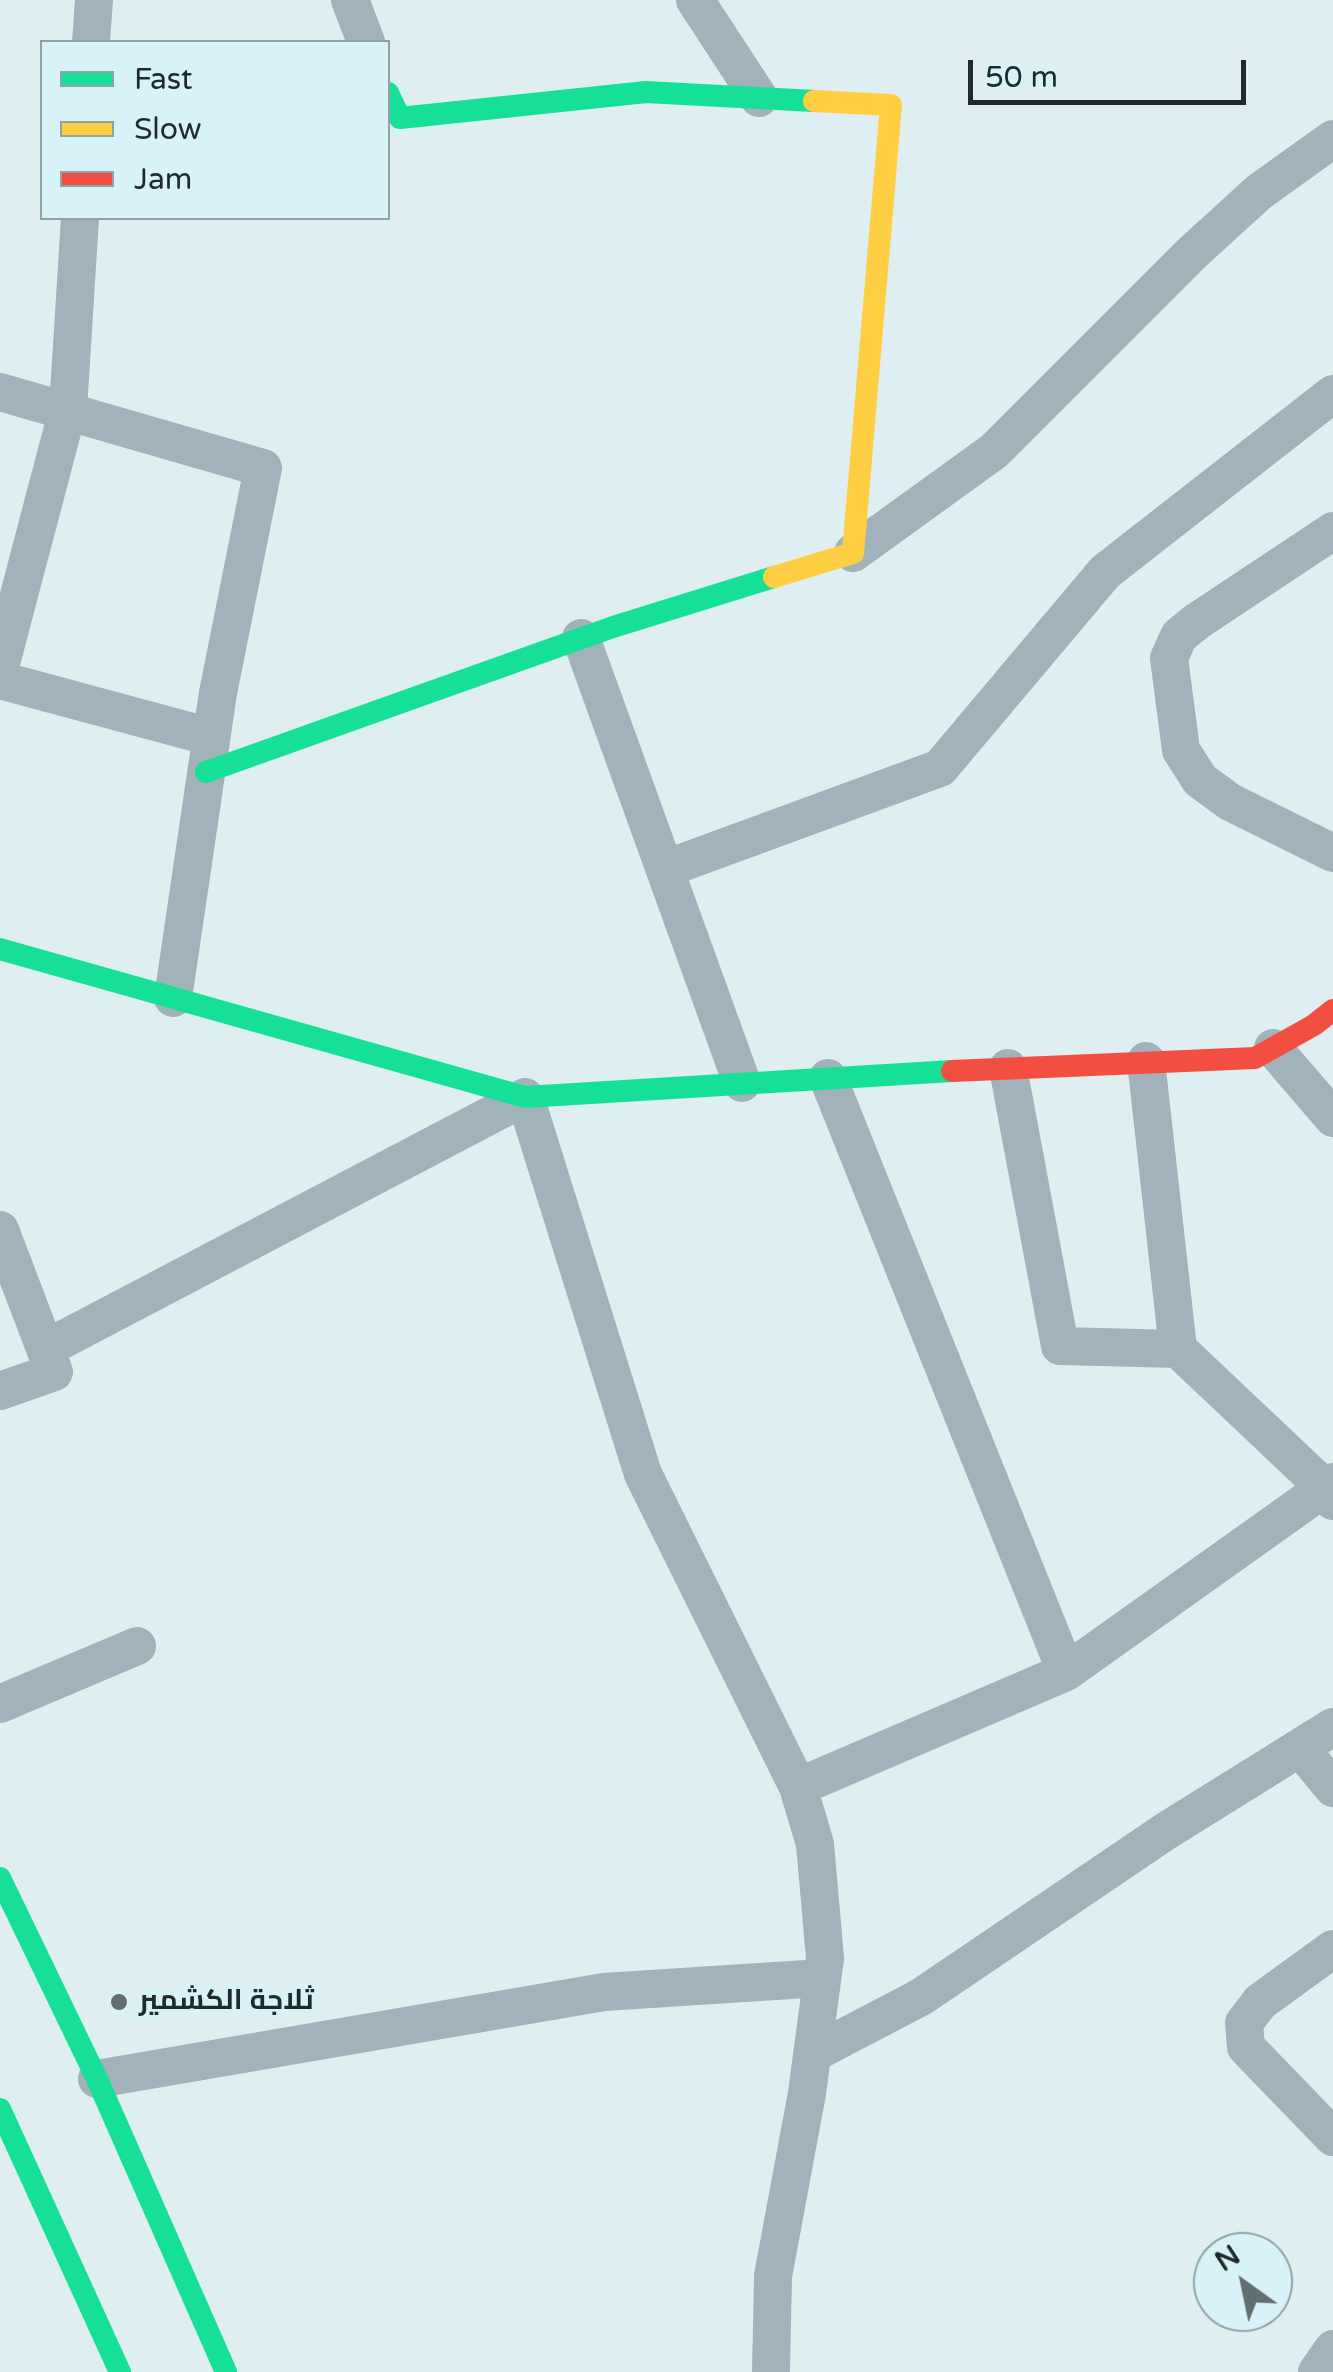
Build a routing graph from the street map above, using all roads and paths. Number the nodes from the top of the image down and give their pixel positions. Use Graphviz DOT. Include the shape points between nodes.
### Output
graph roads {
  1 [pos="94,0"];
  2 [pos="350,0"];
  3 [pos="694,0"];
  4 [pos="91,40"];
  5 [pos="365,40"];
  6 [pos="390,97"];
  7 [pos="758,98"];
  8 [pos="1333,139"];
  9 [pos="80,220"];
  10 [pos="0,392"];
  11 [pos="1333,394"];
  12 [pos="68,409"];
  13 [pos="1333,531"];
  14 [pos="853,553"];
  15 [pos="581,638"];
  16 [pos="0,667"];
  17 [pos="0,680"];
  18 [pos="209,755"];
  19 [pos="1333,853"];
  20 [pos="665,869"];
  21 [pos="0,950"];
  22 [pos="172,998"];
  23 [pos="1333,1010"];
  24 [pos="1273,1048"];
  25 [pos="1146,1061"];
  26 [pos="1008,1068"];
  27 [pos="828,1078"];
  28 [pos="742,1082"];
  29 [pos="525,1097"];
  30 [pos="1333,1118"];
  31 [pos="0,1230"];
  32 [pos="45,1349"];
  33 [pos="1178,1349"];
  34 [pos="0,1391"];
  35 [pos="1330,1490"];
  36 [pos="137,1646"];
  37 [pos="1066,1672"];
  38 [pos="0,1704"];
  39 [pos="1333,1727"];
  40 [pos="1300,1748"];
  41 [pos="798,1787"];
  42 [pos="1333,1788"];
  43 [pos="0,1878"];
  44 [pos="1333,1949"];
  45 [pos="822,1978"];
  46 [pos="812,2054"];
  47 [pos="98,2079"];
  48 [pos="0,2109"];
  49 [pos="1333,2137"];
  50 [pos="1333,2349"];
  51 [pos="120,2372"];
  52 [pos="226,2372"];
  53 [pos="771,2372"];
  54 [pos="1317,2372"];
  1 -- 4 [label="street"];
  2 -- 5 [label="street"];
  3 -- 7 [label="street"];
  6 -- 7 [label="street" via="400,118 646,92"];
  7 -- 14 [label="street" via="892,105"];
  8 -- 14 [label="street" via="1232,216 994,451"];
  9 -- 12 [label="street"];
  10 -- 12 [label="street"];
  11 -- 20 [label="street" via="1105,572 940,768"];
  12 -- 16 [label="street"];
  12 -- 18 [label="street" via="263,468"];
  13 -- 19 [label="street" via="1196,622 1169,658 1180,750 1200,780"];
  14 -- 15 [label="street"];
  15 -- 18 [label="street"];
  15 -- 20 [label="street"];
  17 -- 18 [label="street"];
  18 -- 22 [label="street"];
  20 -- 28 [label="street"];
  21 -- 22 [label="street"];
  22 -- 29 [label="street"];
  23 -- 24 [label="street"];
  24 -- 25 [label="street" via="1255,1058"];
  24 -- 30 [label="street"];
  25 -- 26 [label="street"];
  25 -- 33 [label="street"];
  26 -- 27 [label="street"];
  26 -- 33 [label="street" via="1060,1346"];
  27 -- 28 [label="street"];
  27 -- 37 [label="street"];
  28 -- 29 [label="street"];
  29 -- 32 [label="street"];
  29 -- 41 [label="street" via="643,1474"];
  31 -- 32 [label="street"];
  32 -- 34 [label="street" via="54,1372"];
  33 -- 35 [label="street"];
  35 -- 37 [label="street"];
  36 -- 38 [label="street"];
  37 -- 41 [label="street"];
  39 -- 40 [label="street"];
  40 -- 42 [label="street"];
  40 -- 46 [label="street" via="922,1996"];
  41 -- 45 [label="street" via="815,1844"];
  43 -- 47 [label="street"];
  44 -- 49 [label="street" via="1260,2002 1244,2024 1246,2048"];
  45 -- 46 [label="street"];
  45 -- 47 [label="street" via="604,1992"];
  46 -- 53 [label="street" via="774,2276"];
  47 -- 52 [label="street"];
  48 -- 51 [label="street"];
  50 -- 54 [label="street"];
}
